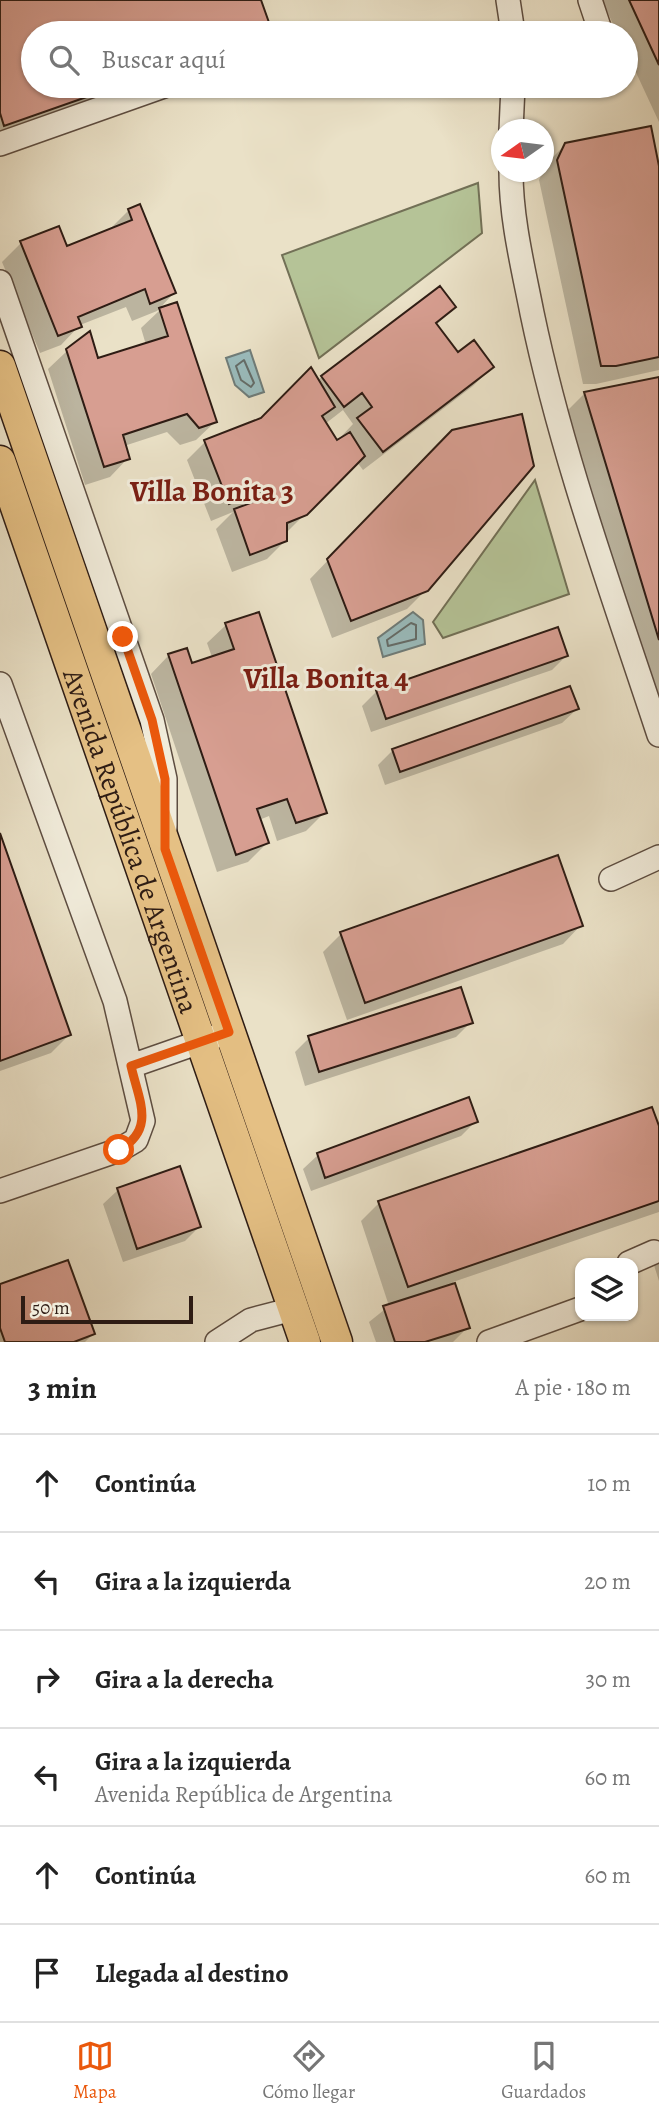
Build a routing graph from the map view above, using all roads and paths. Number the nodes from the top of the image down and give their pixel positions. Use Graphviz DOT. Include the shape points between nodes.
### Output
graph roads {
  1 [pos="508,0"];
  2 [pos="590,0"];
  3 [pos="511,21"];
  4 [pos="597,21"];
  5 [pos="130,98"];
  6 [pos="512,98"];
  7 [pos="512,119"];
  8 [pos="0,144"];
  9 [pos="512,182"];
  10 [pos="0,282"];
  11 [pos="0,366"];
  12 [pos="23,389"];
  13 [pos="0,461"];
  14 [pos="0,684"];
  15 [pos="659,735"];
  16 [pos="659,858"];
  17 [pos="611,879"];
  18 [pos="229,1032"];
  19 [pos="201,1042"];
  20 [pos="131,1066"];
  21 [pos="0,1191"];
  22 [pos="654,1252"];
  23 [pos="638,1259"];
  24 [pos="293,1309"];
  25 [pos="575,1311"];
  26 [pos="217,1342"];
  27 [pos="305,1342"];
  28 [pos="337,1342"];
  29 [pos="489,1342"];
  1 -- 3 [label="street"];
  2 -- 4 [label="street"];
  5 -- 8 [label="street"];
  6 -- 7 [label="street"];
  9 -- 15 [label="street" via="524,272 549,385"];
  10 -- 12 [label="street"];
  11 -- 12 [label="main road, Avenida República de Argentina"];
  12 -- 18 [label="main road, Avenida República de Argentina" via="165,849"];
  13 -- 19 [label="main road, Avenida República de Argentina"];
  14 -- 20 [label="street" via="115,1001"];
  16 -- 17 [label="street"];
  18 -- 19 [label="street"];
  18 -- 28 [label="main road, Avenida República de Argentina"];
  19 -- 20 [label="street"];
  19 -- 24 [label="main road, Avenida República de Argentina"];
  20 -- 21 [label="street" via="143,1121 136,1140"];
  22 -- 23 [label="street"];
  24 -- 26 [label="street" via="251,1320"];
  24 -- 27 [label="main road, Avenida República de Argentina"];
  25 -- 29 [label="street"];
}
